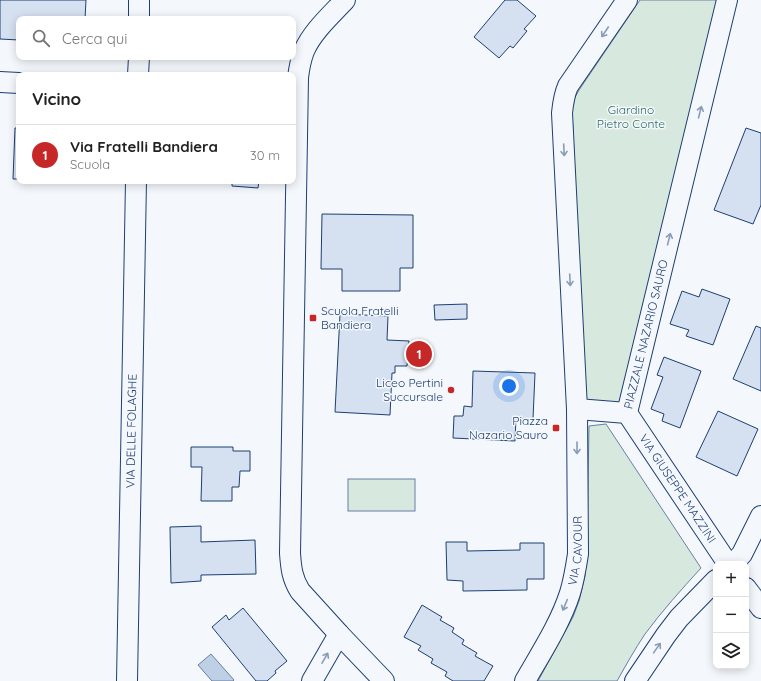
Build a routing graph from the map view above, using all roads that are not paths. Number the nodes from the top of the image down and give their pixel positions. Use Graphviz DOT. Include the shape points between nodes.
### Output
graph roads {
  1 [pos="139,0"];
  2 [pos="345,0"];
  3 [pos="627,0"];
  4 [pos="727,0"];
  5 [pos="139,16"];
  6 [pos="139,60"];
  7 [pos="138,72"];
  8 [pos="0,82"];
  9 [pos="16,83"];
  10 [pos="136,184"];
  11 [pos="577,409"];
  12 [pos="627,413"];
  13 [pos="761,516"];
  14 [pos="726,561"];
  15 [pos="736,561"];
  16 [pos="713,583"];
  17 [pos="749,592"];
  18 [pos="761,608"];
  19 [pos="339,634"];
  20 [pos="127,681"];
  21 [pos="312,681"];
  22 [pos="384,681"];
  23 [pos="525,681"];
  24 [pos="635,681"];
  1 -- 5 [label="street"];
  2 -- 19 [label="street" via="311,39 302,57 298,78 290,553 292,575 300,592"];
  3 -- 11 [label="street, one-way" via="568,86 562,107"];
  12 -- 4 [label="street, PIAZZALE NAZARIO SAURO, one-way"];
  6 -- 7 [label="street"];
  8 -- 9 [label="street"];
  10 -- 20 [label="street, VIA DELLE FOLAGHE"];
  11 -- 12 [label="street, PIAZZALE NAZARIO SAURO"];
  11 -- 23 [label="street, VIA CAVOUR, one-way" via="578,554 575,572 562,614"];
  12 -- 14 [label="street, VIA GIUSEPPE MAZZINI"];
  13 -- 15 [label="street" via="742,554"];
  24 -- 16 [label="street, one-way" via="671,629"];
  17 -- 18 [label="street"];
  21 -- 19 [label="street, one-way"];
  19 -- 22 [label="street"];
}
